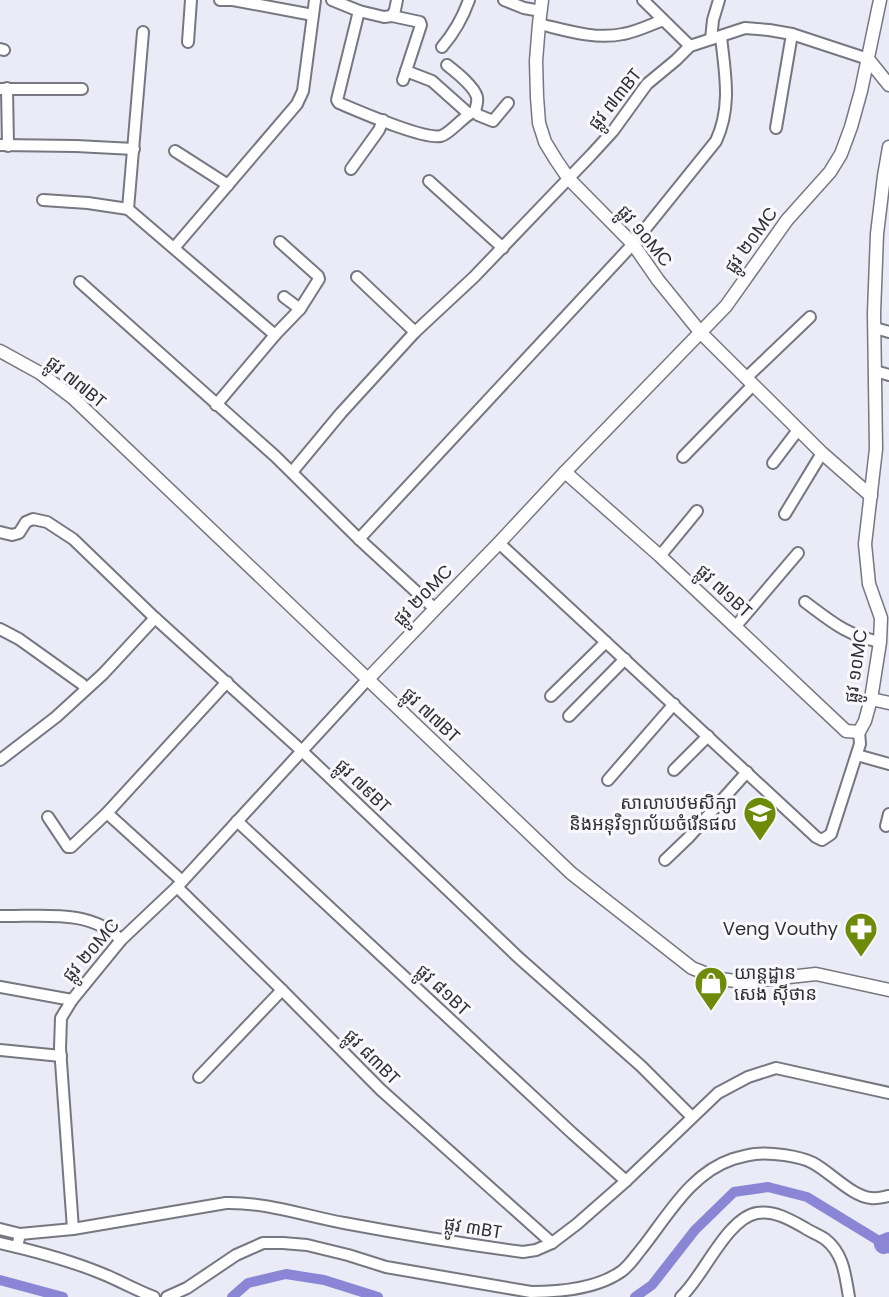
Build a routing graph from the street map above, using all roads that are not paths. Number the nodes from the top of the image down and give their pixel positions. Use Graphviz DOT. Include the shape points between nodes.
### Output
graph roads {
  1 [pos="191,0"];
  2 [pos="220,0"];
  3 [pos="315,0"];
  4 [pos="332,0"];
  5 [pos="397,0"];
  6 [pos="504,0"];
  7 [pos="643,0"];
  8 [pos="719,0"];
  9 [pos="880,0"];
  10 [pos="466,1"];
  11 [pos="359,11"];
  12 [pos="541,12"];
  13 [pos="313,15"];
  14 [pos="392,16"];
  15 [pos="663,20"];
  16 [pos="143,32"];
  17 [pos="792,34"];
  18 [pos="716,38"];
  19 [pos="188,42"];
  20 [pos="690,46"];
  21 [pos="442,47"];
  22 [pos="868,59"];
  23 [pos="447,65"];
  24 [pos="889,86"];
  25 [pos="4,89"];
  26 [pos="82,89"];
  27 [pos="508,103"];
  28 [pos="472,113"];
  29 [pos="383,120"];
  30 [pos="776,128"];
  31 [pos="4,146"];
  32 [pos="889,147"];
  33 [pos="134,149"];
  34 [pos="175,151"];
  35 [pos="351,169"];
  36 [pos="886,176"];
  37 [pos="569,179"];
  38 [pos="429,181"];
  39 [pos="228,185"];
  40 [pos="43,201"];
  41 [pos="128,208"];
  42 [pos="884,220"];
  43 [pos="280,242"];
  44 [pos="633,244"];
  45 [pos="174,248"];
  46 [pos="503,248"];
  47 [pos="357,277"];
  48 [pos="80,282"];
  49 [pos="284,297"];
  50 [pos="300,309"];
  51 [pos="810,317"];
  52 [pos="875,328"];
  53 [pos="415,332"];
  54 [pos="889,332"];
  55 [pos="701,333"];
  56 [pos="275,335"];
  57 [pos="0,351"];
  58 [pos="875,371"];
  59 [pos="889,375"];
  60 [pos="750,382"];
  61 [pos="216,405"];
  62 [pos="798,430"];
  63 [pos="822,453"];
  64 [pos="684,457"];
  65 [pos="773,463"];
  66 [pos="292,472"];
  67 [pos="565,472"];
  68 [pos="871,496"];
  69 [pos="697,511"];
  70 [pos="785,514"];
  71 [pos="0,532"];
  72 [pos="359,539"];
  73 [pos="499,543"];
  74 [pos="798,553"];
  75 [pos="660,556"];
  76 [pos="805,602"];
  77 [pos="435,609"];
  78 [pos="155,618"];
  79 [pos="735,627"];
  80 [pos="0,629"];
  81 [pos="606,642"];
  82 [pos="880,642"];
  83 [pos="625,659"];
  84 [pos="367,680"];
  85 [pos="227,682"];
  86 [pos="86,689"];
  87 [pos="551,696"];
  88 [pos="871,699"];
  89 [pos="889,703"];
  90 [pos="674,704"];
  91 [pos="569,716"];
  92 [pos="858,732"];
  93 [pos="708,736"];
  94 [pos="302,751"];
  95 [pos="856,755"];
  96 [pos="0,760"];
  97 [pos="889,764"];
  98 [pos="674,770"];
  99 [pos="747,772"];
  100 [pos="608,780"];
  101 [pos="107,813"];
  102 [pos="889,814"];
  103 [pos="48,817"];
  104 [pos="237,821"];
  105 [pos="886,826"];
  106 [pos="665,860"];
  107 [pos="179,884"];
  108 [pos="0,916"];
  109 [pos="121,940"];
  110 [pos="0,987"];
  111 [pos="282,990"];
  112 [pos="889,990"];
  113 [pos="72,1000"];
  114 [pos="0,1050"];
  115 [pos="61,1056"];
  116 [pos="199,1077"];
  117 [pos="889,1093"];
  118 [pos="692,1117"];
  119 [pos="626,1181"];
  120 [pos="889,1196"];
  121 [pos="0,1229"];
  122 [pos="73,1229"];
  123 [pos="20,1234"];
  124 [pos="0,1243"];
  125 [pos="552,1243"];
  126 [pos="17,1247"];
  127 [pos="154,1297"];
  128 [pos="167,1297"];
  129 [pos="681,1297"];
  130 [pos="849,1297"];
  1 -- 19 [label="street"];
  2 -- 13 [label="street"];
  3 -- 13 [label="street"];
  4 -- 11 [label="street"];
  5 -- 14 [label="street"];
  6 -- 12 [label="street"];
  7 -- 15 [label="street"];
  8 -- 18 [label="street" via="711,33"];
  9 -- 22 [label="street, ផ្លូវ ២០MC"];
  10 -- 21 [label="street" via="467,8"];
  11 -- 14 [label="street"];
  11 -- 29 [label="street" via="336,101"];
  12 -- 15 [label="street" via="584,34 604,36 623,34"];
  12 -- 37 [label="street, ផ្លូវ ១០MC" via="536,61 539,123 544,142"];
  13 -- 39 [label="street" via="303,91 297,104"];
  14 -- 28 [label="street" via="420,22 405,75 432,81"];
  15 -- 20 [label="street"];
  16 -- 33 [label="street"];
  17 -- 18 [label="street, ផ្លូវ ៧៣BT" via="745,28"];
  17 -- 22 [label="street, ផ្លូវ ៧៣BT"];
  17 -- 30 [label="street"];
  18 -- 20 [label="street, ផ្លូវ ៧៣BT"];
  18 -- 44 [label="street" via="726,77 723,127"];
  20 -- 37 [label="street, ផ្លូវ ៧៣BT" via="647,84 613,131"];
  22 -- 24 [label="street"];
  22 -- 55 [label="street, ផ្លូវ ២០MC" via="841,154 787,220 726,306"];
  23 -- 28 [label="street" via="477,95"];
  25 -- 26 [label="street"];
  25 -- 31 [label="street"];
  27 -- 28 [label="street" via="493,121"];
  28 -- 29 [label="street" via="446,134 430,137"];
  29 -- 35 [label="street"];
  31 -- 33 [label="street"];
  32 -- 36 [label="street"];
  33 -- 41 [label="street"];
  34 -- 39 [label="street"];
  36 -- 42 [label="street"];
  37 -- 44 [label="street, ផ្លូវ ១០MC"];
  37 -- 46 [label="street, ផ្លូវ ៧៣BT"];
  38 -- 46 [label="street"];
  39 -- 45 [label="street"];
  40 -- 41 [label="street"];
  41 -- 45 [label="street"];
  42 -- 52 [label="street" via="874,302"];
  43 -- 50 [label="street" via="319,279"];
  44 -- 55 [label="street, ផ្លូវ ១០MC"];
  44 -- 72 [label="street"];
  45 -- 56 [label="street"];
  46 -- 53 [label="street, ផ្លូវ ៧៣BT"];
  47 -- 53 [label="street"];
  48 -- 61 [label="street"];
  49 -- 50 [label="street"];
  50 -- 56 [label="street"];
  51 -- 60 [label="street"];
  52 -- 54 [label="street"];
  52 -- 58 [label="street"];
  53 -- 66 [label="street, ផ្លូវ ៧៣BT"];
  55 -- 60 [label="street, ផ្លូវ ១០MC"];
  55 -- 67 [label="street, ផ្លូវ ២០MC"];
  56 -- 61 [label="street"];
  57 -- 84 [label="street, ផ្លូវ ៧៧BT" via="40,372 73,398"];
  58 -- 59 [label="street"];
  58 -- 68 [label="street" via="876,449"];
  60 -- 62 [label="street, ផ្លូវ ១០MC"];
  60 -- 64 [label="street"];
  61 -- 66 [label="street"];
  62 -- 63 [label="street, ផ្លូវ ១០MC"];
  62 -- 65 [label="street"];
  63 -- 68 [label="street, ផ្លូវ ១០MC"];
  63 -- 70 [label="street"];
  66 -- 72 [label="street"];
  67 -- 73 [label="street, ផ្លូវ ២០MC"];
  67 -- 75 [label="street, ផ្លូវ ៧១BT"];
  68 -- 82 [label="street, ផ្លូវ ១០MC" via="865,544 869,584 881,618"];
  69 -- 75 [label="street"];
  71 -- 78 [label="street, ផ្លូវ ៧៩BT" via="19,533 33,519 47,522 73,539"];
  72 -- 77 [label="street"];
  73 -- 77 [label="street, ផ្លូវ ២០MC"];
  73 -- 81 [label="street, ផ្លូវ ១០MC"];
  74 -- 79 [label="street"];
  75 -- 79 [label="street, ផ្លូវ ៧១BT"];
  76 -- 82 [label="street" via="837,626"];
  77 -- 84 [label="street, ផ្លូវ ២០MC"];
  78 -- 85 [label="street, ផ្លូវ ៧៩BT"];
  78 -- 86 [label="street"];
  79 -- 92 [label="street, ផ្លូវ ៧១BT" via="846,731"];
  80 -- 86 [label="street"];
  81 -- 83 [label="street, ផ្លូវ ១០MC"];
  81 -- 87 [label="street"];
  82 -- 88 [label="street, ផ្លូវ ១០MC"];
  83 -- 90 [label="street, ផ្លូវ ១០MC"];
  83 -- 91 [label="street"];
  84 -- 94 [label="street, ផ្លូវ ២០MC"];
  84 -- 112 [label="street, ផ្លូវ ៧៧BT" via="571,873 692,968 720,979 744,982 816,974"];
  85 -- 94 [label="street, ផ្លូវ ៧៩BT"];
  85 -- 101 [label="street"];
  86 -- 96 [label="street"];
  88 -- 89 [label="street"];
  88 -- 92 [label="street, ផ្លូវ ១០MC"];
  90 -- 93 [label="street, ផ្លូវ ១០MC"];
  90 -- 100 [label="street"];
  92 -- 95 [label="street, ផ្លូវ ១០MC" via="860,744"];
  93 -- 98 [label="street"];
  93 -- 99 [label="street, ផ្លូវ ១០MC"];
  94 -- 104 [label="street, ផ្លូវ ២០MC"];
  94 -- 118 [label="street, ផ្លូវ ៧៩BT"];
  95 -- 97 [label="street"];
  95 -- 99 [label="street, ផ្លូវ ១០MC" via="831,834 822,840"];
  99 -- 106 [label="street"];
  101 -- 103 [label="street" via="71,847"];
  101 -- 107 [label="street, ផ្លូវ ៨៣BT"];
  102 -- 105 [label="street"];
  104 -- 107 [label="street, ផ្លូវ ២០MC"];
  104 -- 119 [label="street, ផ្លូវ ៨១BT"];
  107 -- 109 [label="street, ផ្លូវ ២០MC"];
  107 -- 111 [label="street, ផ្លូវ ៨៣BT"];
  108 -- 109 [label="street" via="84,919 112,931"];
  109 -- 113 [label="street, ផ្លូវ ២០MC"];
  110 -- 113 [label="street"];
  111 -- 116 [label="street"];
  111 -- 125 [label="street, ផ្លូវ ៨៣BT" via="381,1090"];
  113 -- 115 [label="street, ផ្លូវ ២០MC" via="62,1018"];
  114 -- 115 [label="street"];
  115 -- 122 [label="street, ផ្លូវ ២០MC"];
  117 -- 118 [label="street, ផ្លូវ ៣BT" via="776,1068 718,1093"];
  118 -- 119 [label="street, ផ្លូវ ៣BT"];
  119 -- 125 [label="street, ផ្លូវ ៣BT"];
  120 -- 128 [label="street" via="858,1195 811,1162 785,1155 756,1154 732,1160 693,1183 624,1270 583,1287 531,1292 386,1267 307,1245 263,1243 236,1254"];
  121 -- 123 [label="street, ផ្លូវ ៣BT"];
  122 -- 123 [label="street, ផ្លូវ ៣BT"];
  122 -- 125 [label="street, ផ្លូវ ៣BT" via="226,1203 247,1203 523,1252"];
  123 -- 126 [label="street"];
  124 -- 126 [label="street"];
  126 -- 127 [label="street" via="77,1264"];
  129 -- 130 [label="street" via="730,1232 743,1219 757,1213 791,1220 826,1240 844,1265"];
}
